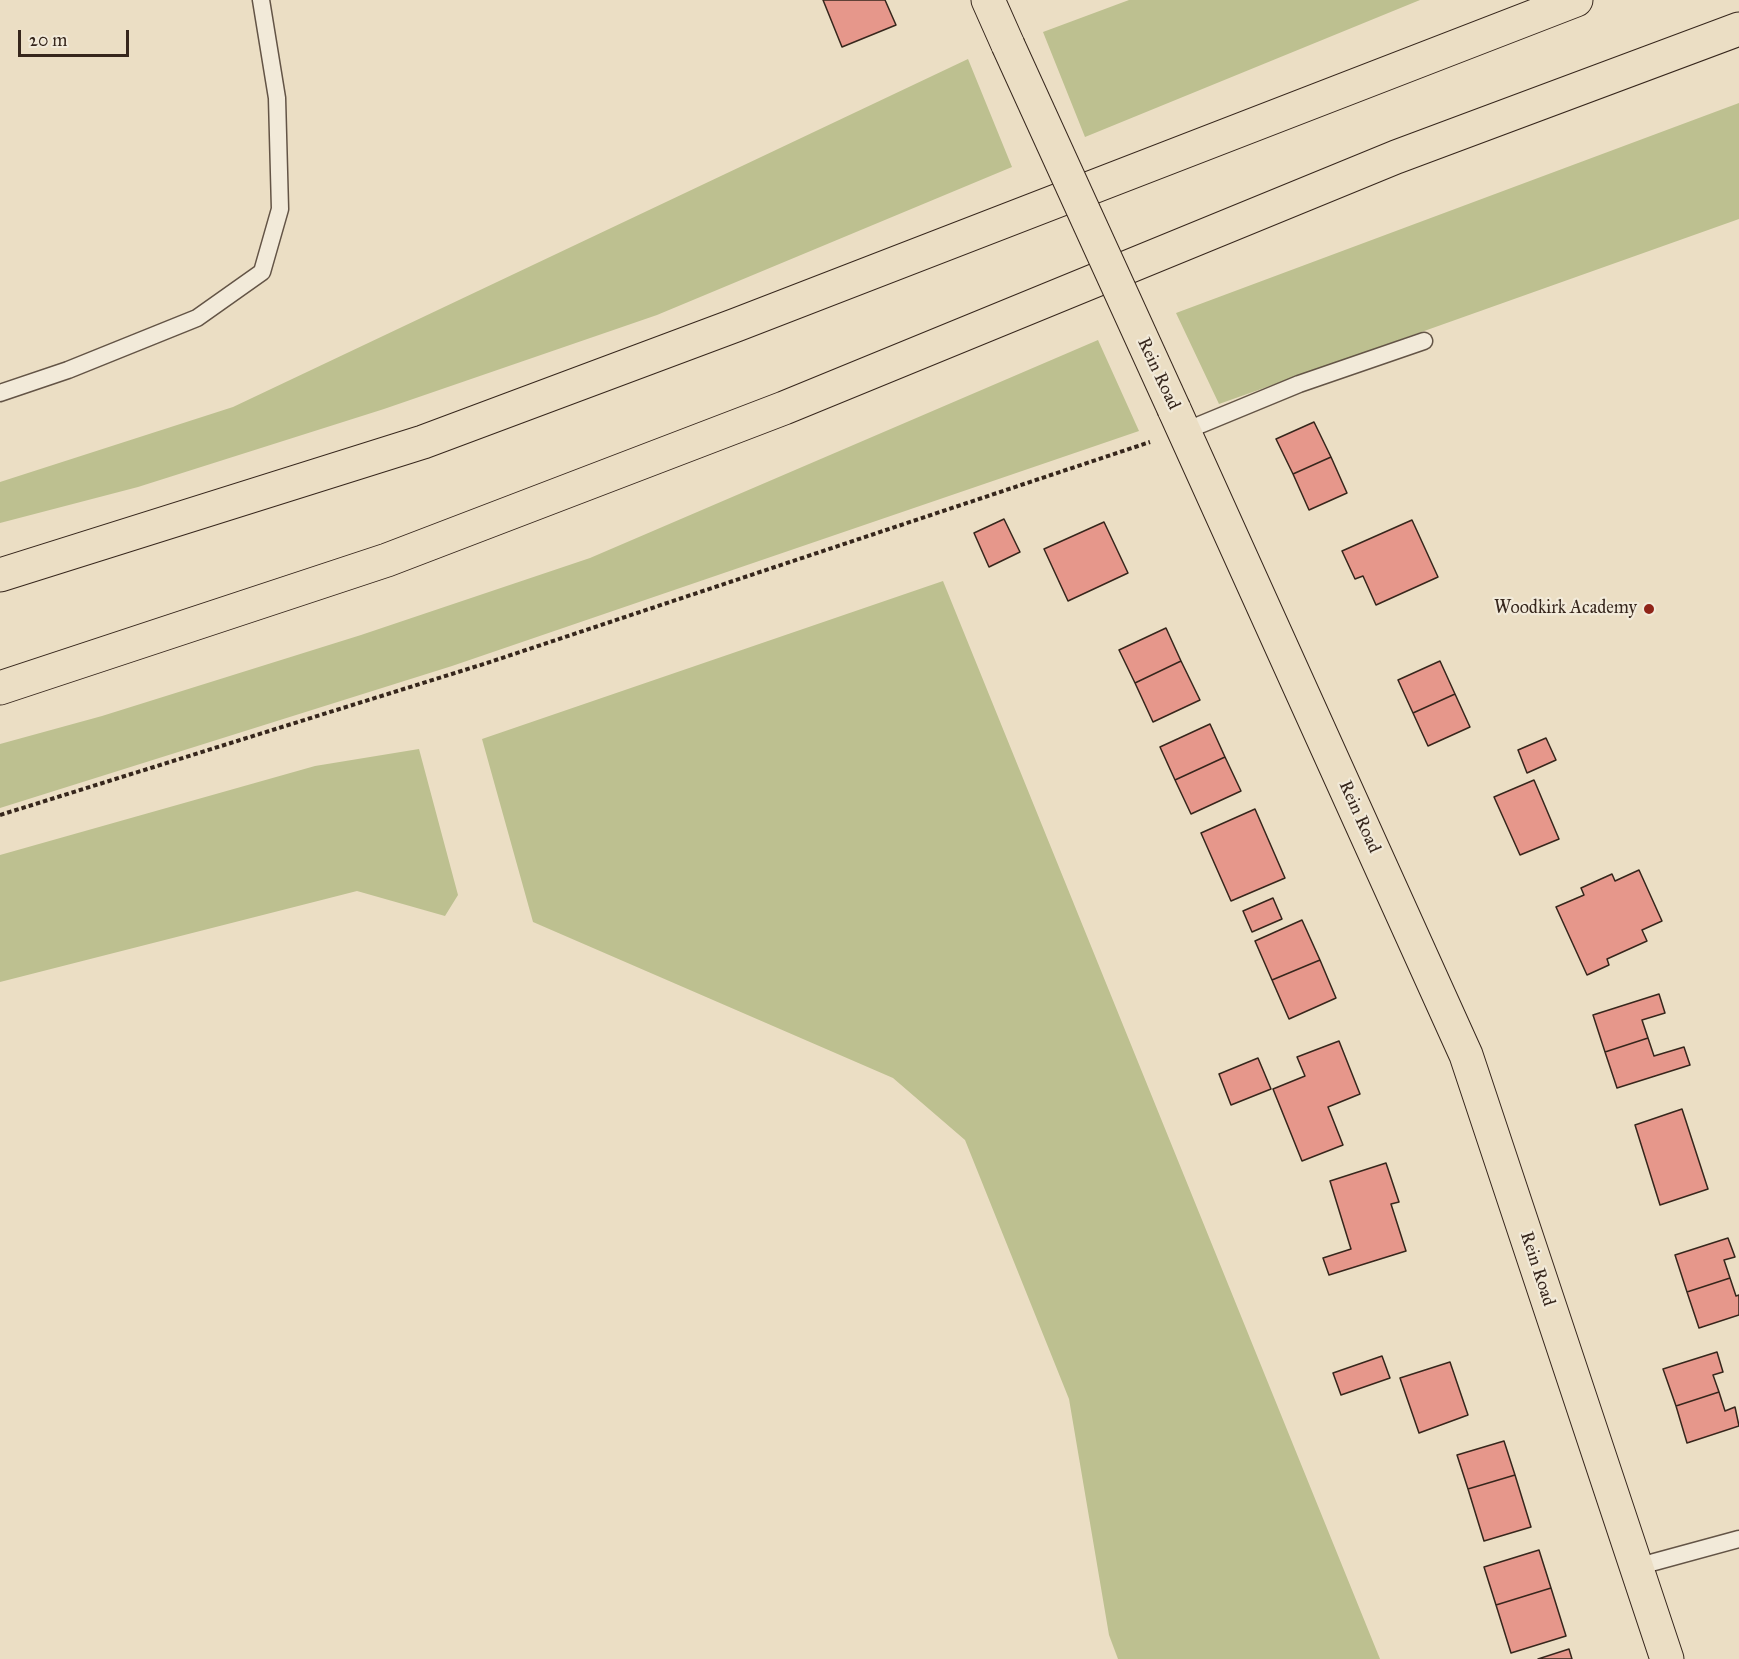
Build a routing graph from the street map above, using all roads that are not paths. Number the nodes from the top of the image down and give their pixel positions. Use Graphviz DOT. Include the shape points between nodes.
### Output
graph roads {
  1 [pos="261,0"];
  2 [pos="988,0"];
  3 [pos="1576,0"];
  4 [pos="1739,29"];
  5 [pos="1424,341"];
  6 [pos="0,393"];
  7 [pos="1180,420"];
  8 [pos="0,575"];
  9 [pos="0,688"];
  10 [pos="1739,1539"];
  11 [pos="1636,1567"];
  12 [pos="1667,1659"];
  1 -- 6 [label="lane" via="277,98 280,209 262,272 197,318"];
  2 -- 7 [label="main road, Rein Road, bridge"];
  3 -- 8 [label="main road" via="435,438"];
  4 -- 9 [label="main road" via="1396,157 784,408 387,560"];
  5 -- 7 [label="lane"];
  7 -- 11 [label="main road, Rein Road" via="1466,1055"];
  10 -- 11 [label="lane"];
  11 -- 12 [label="main road, Rein Road"];
}
